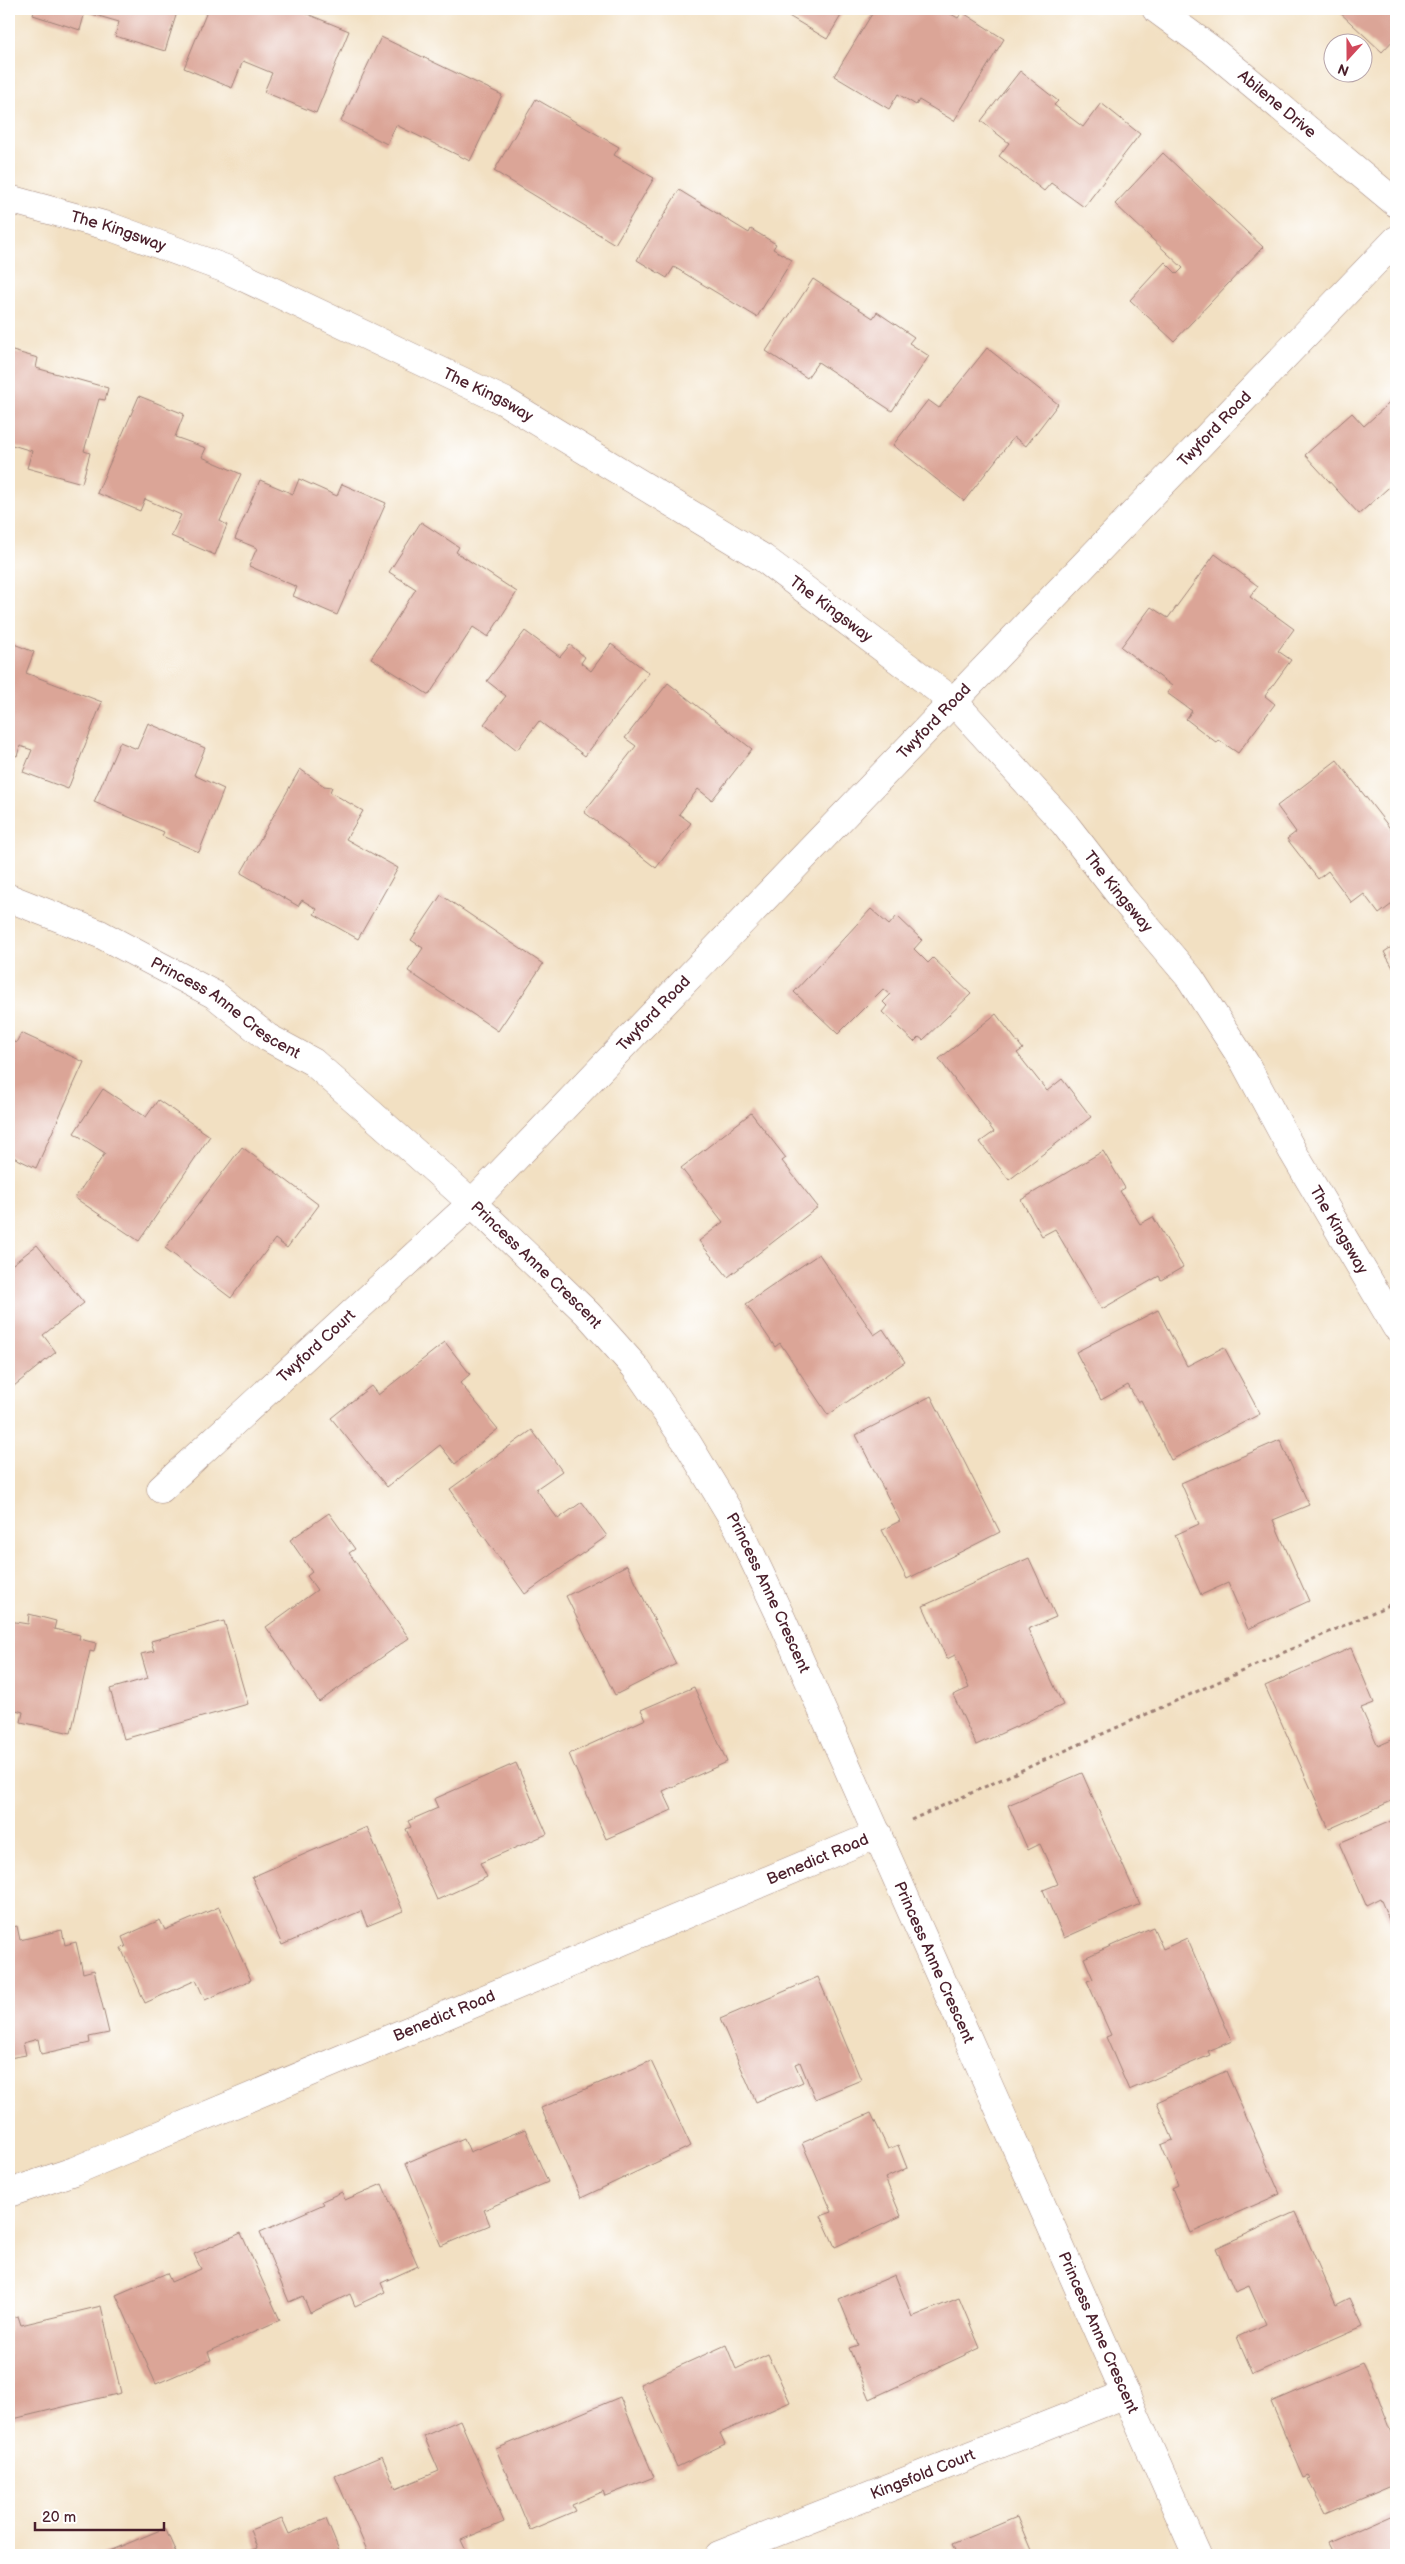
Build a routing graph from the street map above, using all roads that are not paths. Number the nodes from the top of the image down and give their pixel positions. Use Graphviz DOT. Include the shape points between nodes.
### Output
graph roads {
  1 [pos="1156,9"];
  2 [pos="9,199"];
  3 [pos="1396,202"];
  4 [pos="1396,240"];
  5 [pos="953,701"];
  6 [pos="9,898"];
  7 [pos="472,1203"];
  8 [pos="1396,1327"];
  9 [pos="161,1489"];
  10 [pos="878,1834"];
  11 [pos="9,2193"];
  12 [pos="1126,2394"];
  13 [pos="719,2555"];
  14 [pos="1197,2555"];
  1 -- 3 [label="street, Abilene Drive" via="1212,50"];
  2 -- 5 [label="street, The Kingsway" via="111,227 226,269 504,401 763,558"];
  4 -- 5 [label="street, Twyford Road"];
  5 -- 7 [label="street, Twyford Road"];
  5 -- 8 [label="street, The Kingsway" via="1064,823 1190,978 1246,1063 1293,1152"];
  6 -- 7 [label="street, Princess Anne Crescent" via="100,934 215,995 267,1037 313,1062"];
  7 -- 9 [label="street, Twyford Court"];
  7 -- 10 [label="street, Princess Anne Crescent" via="587,1313 635,1367 688,1444 742,1535"];
  10 -- 11 [label="street, Benedict Road" via="83,2167"];
  10 -- 12 [label="street, Princess Anne Crescent"];
  12 -- 13 [label="street, Kingsfold Court"];
  12 -- 14 [label="street, Princess Anne Crescent"];
}
